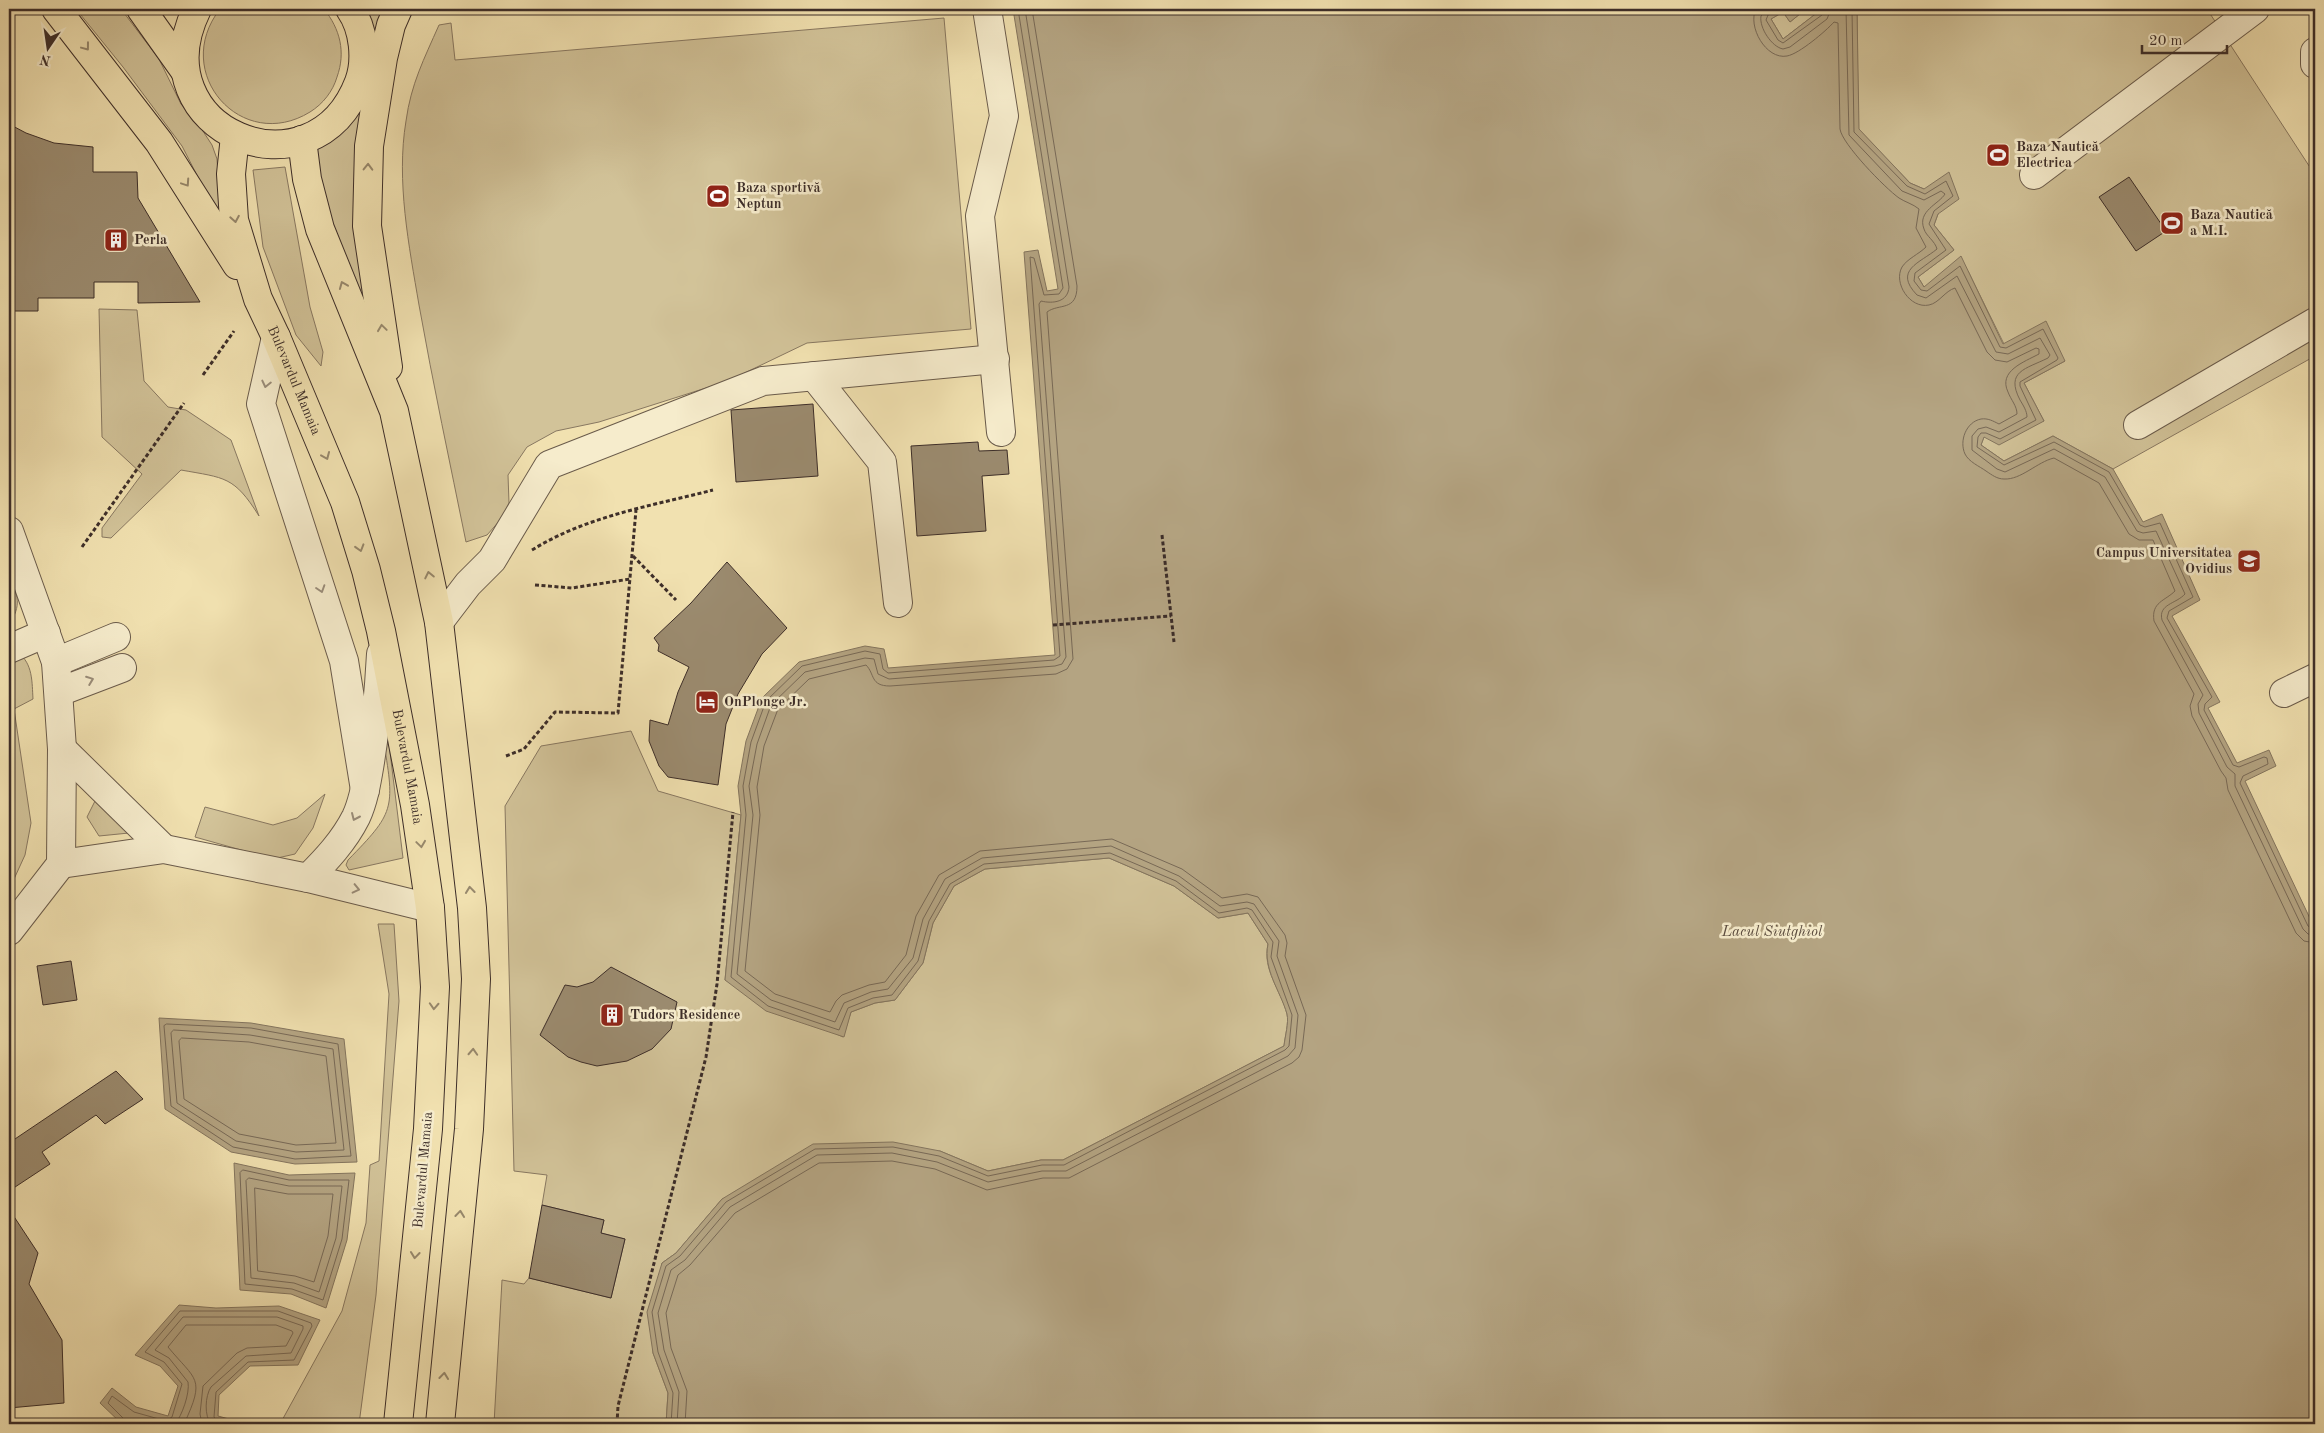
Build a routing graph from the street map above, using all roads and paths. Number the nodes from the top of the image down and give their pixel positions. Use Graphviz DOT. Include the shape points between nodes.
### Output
graph roads {
  1 [pos="56,9"];
  2 [pos="141,9"];
  3 [pos="197,9"];
  4 [pos="398,9"];
  5 [pos="987,9"];
  6 [pos="352,10"];
  7 [pos="2246,15"];
  8 [pos="2315,52"];
  9 [pos="2315,64"];
  10 [pos="185,71"];
  11 [pos="235,136"];
  12 [pos="302,140"];
  13 [pos="2034,175"];
  14 [pos="258,299"];
  15 [pos="2315,322"];
  16 [pos="234,331"];
  17 [pos="276,337"];
  18 [pos="994,359"];
  19 [pos="203,375"];
  20 [pos="814,376"];
  21 [pos="184,403"];
  22 [pos="394,411"];
  23 [pos="2138,425"];
  24 [pos="1000,432"];
  25 [pos="713,490"];
  26 [pos="636,510"];
  27 [pos="9,531"];
  28 [pos="1162,535"];
  29 [pos="82,547"];
  30 [pos="527,553"];
  31 [pos="632,555"];
  32 [pos="630,578"];
  33 [pos="535,585"];
  34 [pos="676,600"];
  35 [pos="898,603"];
  36 [pos="1171,616"];
  37 [pos="439,622"];
  38 [pos="1053,625"];
  39 [pos="382,632"];
  40 [pos="46,633"];
  41 [pos="116,637"];
  42 [pos="1174,642"];
  43 [pos="9,649"];
  44 [pos="56,662"];
  45 [pos="122,668"];
  46 [pos="2315,678"];
  47 [pos="59,692"];
  48 [pos="2284,693"];
  49 [pos="62,748"];
  50 [pos="506,756"];
  51 [pos="365,790"];
  52 [pos="733,812"];
  53 [pos="164,849"];
  54 [pos="62,864"];
  55 [pos="308,878"];
  56 [pos="430,908"];
  57 [pos="9,931"];
  58 [pos="398,1424"];
  59 [pos="440,1424"];
  60 [pos="617,1424"];
  1 -- 14 [label="main road, one-way" via="159,142"];
  2 -- 10 [label="main road"];
  3 -- 10 [label="main road" via="188,26"];
  22 -- 4 [label="main road, one-way" via="367,226 368,146 375,96 388,33"];
  5 -- 18 [label="street" via="1004,116 980,216"];
  6 -- 12 [label="main road" via="364,54 361,77 353,98 322,130"];
  7 -- 13 [label="street"];
  8 -- 9 [label="street"];
  10 -- 11 [label="main road" via="202,110"];
  11 -- 12 [label="main road" via="256,143"];
  11 -- 14 [label="main road, Bulevardul Mamaia, one-way" via="231,174 234,220"];
  22 -- 12 [label="main road, one-way" via="320,229 307,179"];
  14 -- 17 [label="main road, Bulevardul Mamaia"];
  15 -- 23 [label="street"];
  16 -- 19 [label="path"];
  17 -- 39 [label="main road, Bulevardul Mamaia, one-way" via="345,502"];
  17 -- 51 [label="street, one-way" via="260,404 344,661"];
  18 -- 20 [label="street"];
  18 -- 24 [label="street"];
  20 -- 35 [label="street" via="882,462"];
  20 -- 37 [label="street" via="763,381 549,465 492,560 468,584"];
  21 -- 29 [label="path"];
  37 -- 22 [label="main road, one-way"];
  25 -- 26 [label="path"];
  26 -- 30 [label="path" via="608,515 550,539"];
  26 -- 31 [label="path"];
  27 -- 40 [label="street"];
  28 -- 36 [label="path"];
  31 -- 32 [label="path"];
  31 -- 34 [label="path"];
  32 -- 33 [label="path" via="572,588"];
  32 -- 50 [label="path" via="618,713 556,712 524,749"];
  36 -- 38 [label="path"];
  36 -- 42 [label="path"];
  59 -- 37 [label="main road, one-way" via="469,1129 476,979 471,900"];
  39 -- 51 [label="street" via="378,715"];
  39 -- 56 [label="main road, Bulevardul Mamaia, one-way" via="415,805"];
  40 -- 43 [label="street"];
  40 -- 44 [label="street"];
  41 -- 44 [label="street"];
  44 -- 47 [label="street"];
  47 -- 45 [label="street, one-way"];
  46 -- 48 [label="street"];
  47 -- 49 [label="street"];
  49 -- 53 [label="street"];
  49 -- 54 [label="street"];
  51 -- 55 [label="street, one-way" via="347,833"];
  52 -- 60 [label="path" via="717,984 706,1057 620,1396"];
  53 -- 54 [label="street"];
  53 -- 55 [label="street"];
  54 -- 57 [label="street"];
  55 -- 56 [label="street, one-way"];
  56 -- 58 [label="main road, Bulevardul Mamaia, one-way" via="435,987 428,1129"];
}
